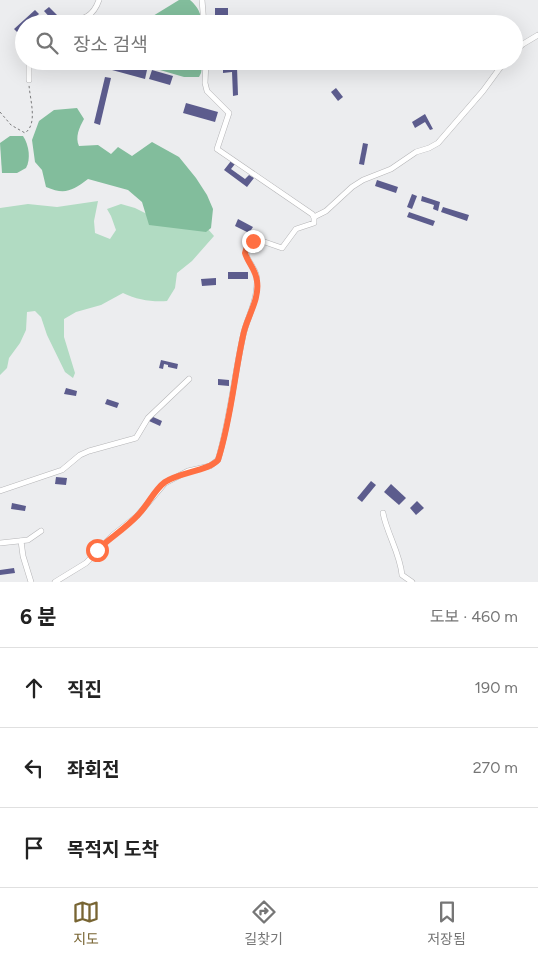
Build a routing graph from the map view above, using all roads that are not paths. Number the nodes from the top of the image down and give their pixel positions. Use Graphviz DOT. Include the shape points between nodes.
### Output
graph roads {
  1 [pos="99,0"];
  2 [pos="202,0"];
  3 [pos="89,15"];
  4 [pos="203,15"];
  5 [pos="538,35"];
  6 [pos="523,44"];
  7 [pos="29,70"];
  8 [pos="206,70"];
  9 [pos="498,70"];
  10 [pos="29,80"];
  11 [pos="314,217"];
  12 [pos="189,379"];
  13 [pos="0,491"];
  14 [pos="383,513"];
  15 [pos="40,531"];
  16 [pos="21,541"];
  17 [pos="0,543"];
  18 [pos="31,582"];
  19 [pos="55,582"];
  20 [pos="412,582"];
  1 -- 3 [label="street"];
  2 -- 4 [label="street"];
  5 -- 6 [label="street"];
  7 -- 10 [label="street"];
  8 -- 11 [label="street" via="207,91 229,113 217,149"];
  9 -- 11 [label="street" via="438,143 416,152 391,169 363,180"];
  11 -- 19 [label="street" via="314,223 296,229 282,248 259,240 248,243 246,248 247,259 256,272 258,282 243,335 218,460 164,483 137,516 86,563"];
  12 -- 13 [label="street" via="148,418 136,438 89,451 62,470"];
  14 -- 20 [label="street" via="402,575"];
  15 -- 16 [label="street"];
  16 -- 17 [label="street"];
  16 -- 18 [label="street"];
}
